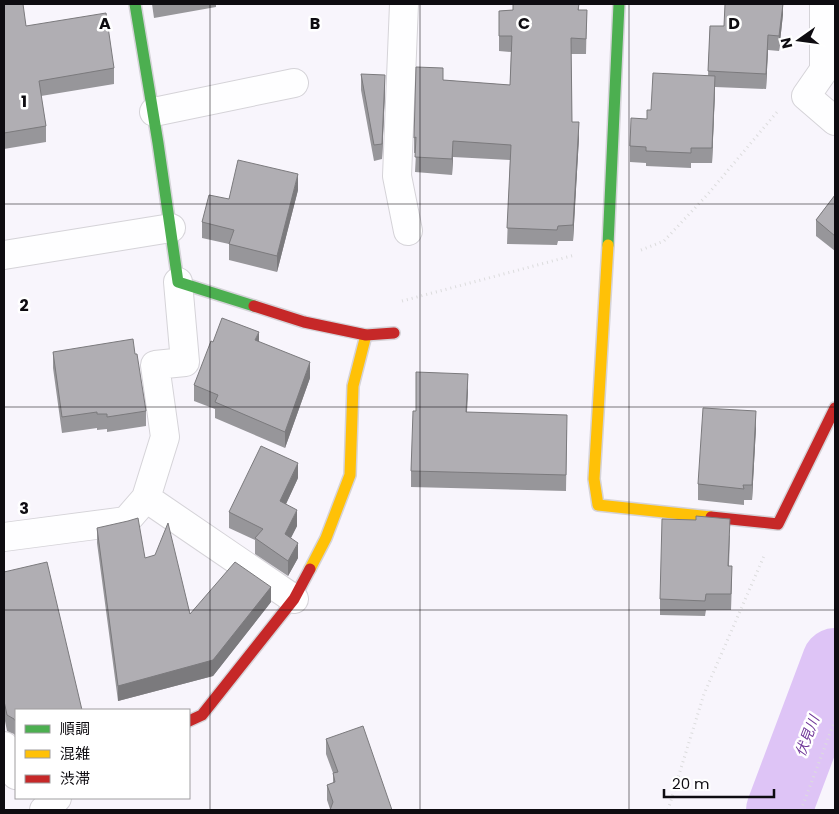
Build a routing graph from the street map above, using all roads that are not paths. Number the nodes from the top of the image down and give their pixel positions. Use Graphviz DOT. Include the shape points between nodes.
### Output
graph roads {
  1 [pos="135,4"];
  2 [pos="404,4"];
  3 [pos="619,4"];
  4 [pos="824,4"];
  5 [pos="294,83"];
  6 [pos="154,112"];
  7 [pos="835,121"];
  8 [pos="171,228"];
  9 [pos="408,231"];
  10 [pos="4,255"];
  11 [pos="178,282"];
  12 [pos="394,333"];
  13 [pos="366,334"];
  14 [pos="835,408"];
  15 [pos="146,498"];
  16 [pos="4,537"];
  17 [pos="294,599"];
  18 [pos="190,721"];
  19 [pos="4,746"];
  20 [pos="15,773"];
  21 [pos="56,799"];
  22 [pos="44,810"];
  1 -- 6 [label="street"];
  2 -- 9 [label="street" via="397,176"];
  3 -- 14 [label="street" via="594,479 598,505 778,524"];
  4 -- 7 [label="street" via="824,70 806,96"];
  5 -- 6 [label="street"];
  6 -- 8 [label="street"];
  8 -- 10 [label="street"];
  8 -- 11 [label="street"];
  11 -- 13 [label="street" via="304,322"];
  11 -- 15 [label="street" via="186,362 155,365 165,438"];
  12 -- 13 [label="street"];
  13 -- 17 [label="street" via="354,386 350,475 326,538"];
  15 -- 16 [label="street" via="126,521"];
  15 -- 17 [label="street"];
  17 -- 18 [label="street" via="202,715"];
  19 -- 20 [label="street"];
  21 -- 22 [label="street"];
}
